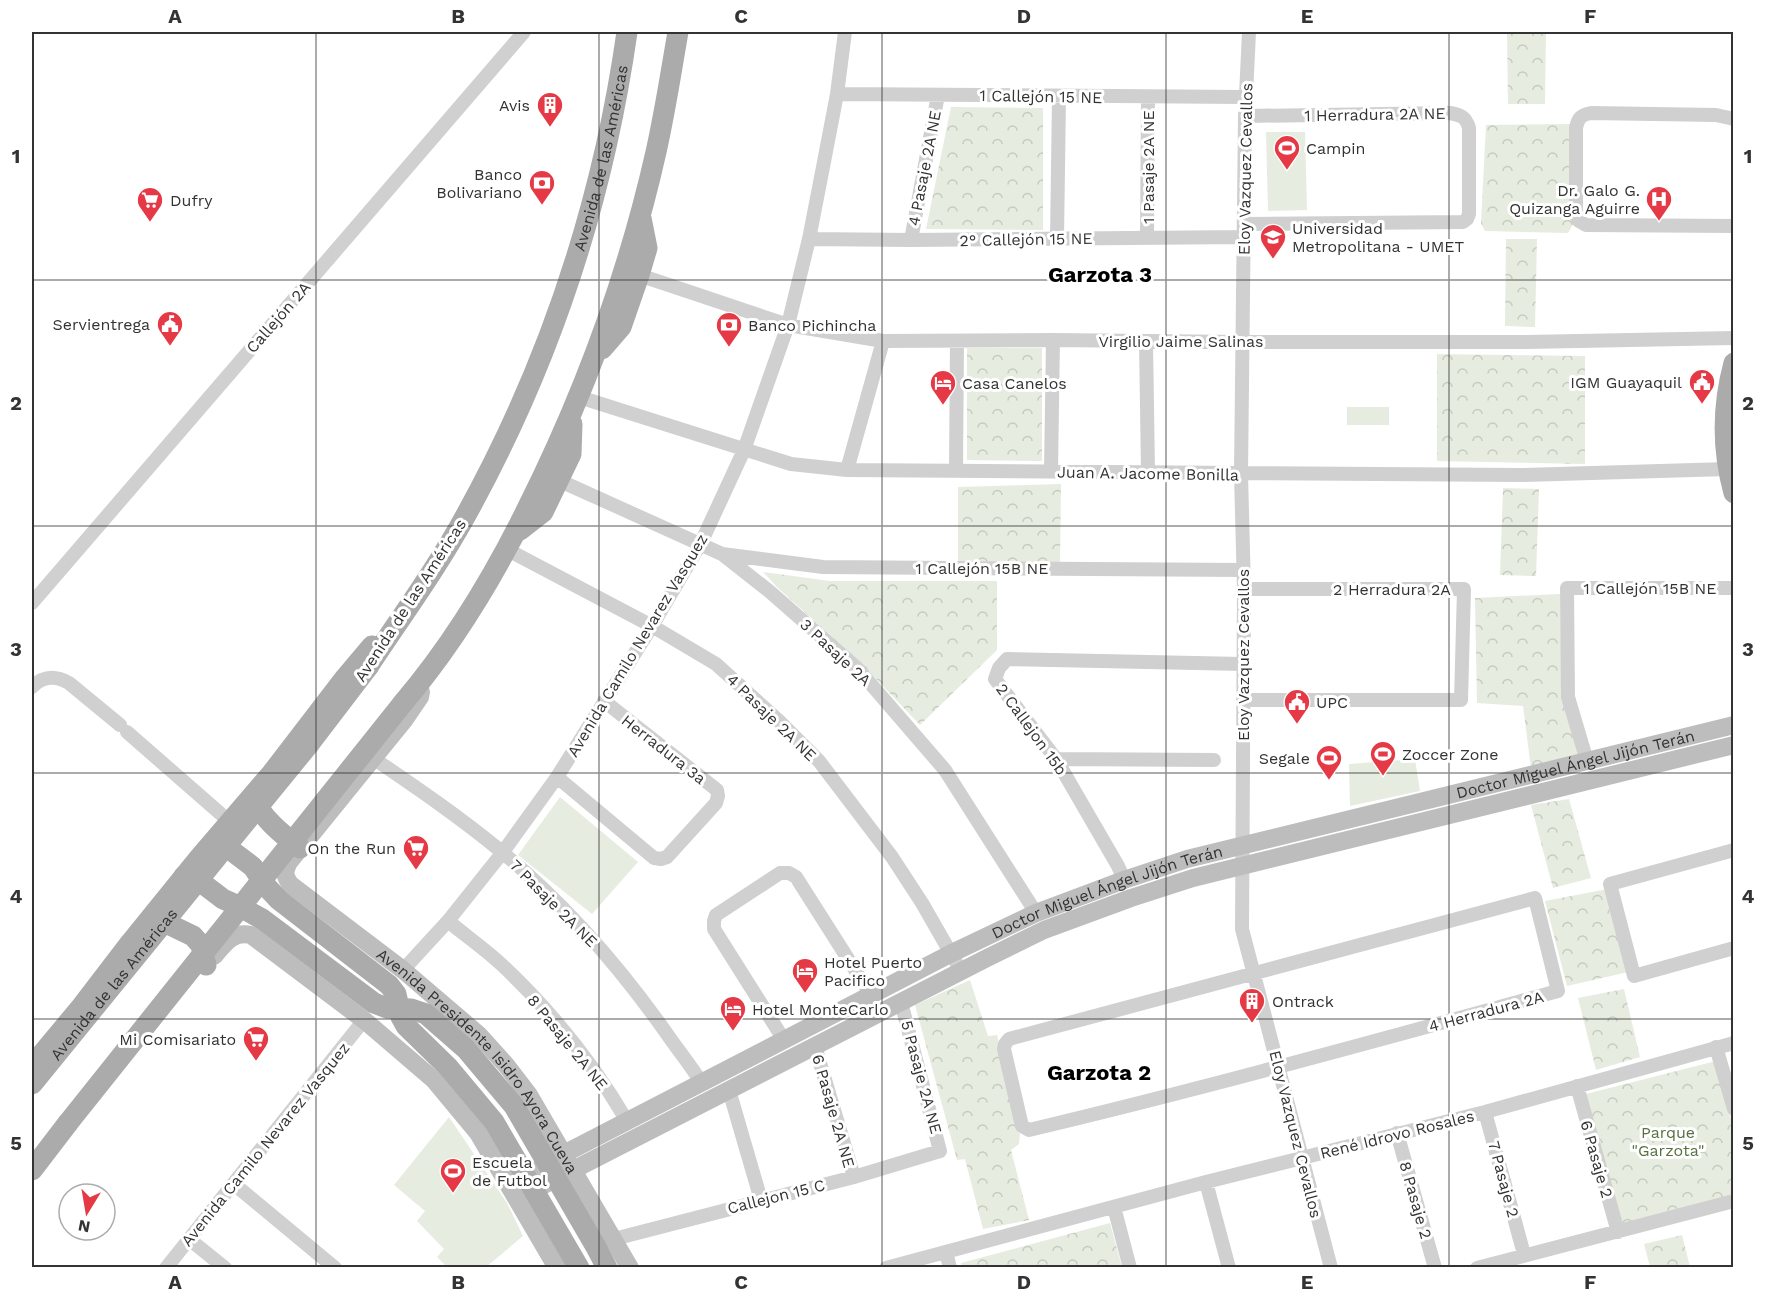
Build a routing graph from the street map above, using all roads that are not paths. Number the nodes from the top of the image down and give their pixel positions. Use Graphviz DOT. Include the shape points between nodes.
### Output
graph roads {
  1 [pos="524,32"];
  2 [pos="627,32"];
  3 [pos="678,32"];
  4 [pos="692,32"];
  5 [pos="845,32"];
  6 [pos="1249,32"];
  7 [pos="837,94"];
  8 [pos="938,95"];
  9 [pos="1059,97"];
  10 [pos="1148,97"];
  11 [pos="1245,97"];
  12 [pos="1245,116"];
  13 [pos="1734,119"];
  14 [pos="656,152"];
  15 [pos="640,214"];
  16 [pos="1734,226"];
  17 [pos="1244,230"];
  18 [pos="1148,238"];
  19 [pos="809,239"];
  20 [pos="1057,239"];
  21 [pos="910,240"];
  22 [pos="639,276"];
  23 [pos="788,325"];
  24 [pos="1734,338"];
  25 [pos="1053,340"];
  26 [pos="884,341"];
  27 [pos="957,341"];
  28 [pos="1146,341"];
  29 [pos="1242,342"];
  30 [pos="595,356"];
  31 [pos="1734,363"];
  32 [pos="575,405"];
  33 [pos="744,450"];
  34 [pos="1728,469"];
  35 [pos="847,470"];
  36 [pos="956,471"];
  37 [pos="1051,471"];
  38 [pos="1149,472"];
  39 [pos="1241,474"];
  40 [pos="558,480"];
  41 [pos="1734,493"];
  42 [pos="510,542"];
  43 [pos="701,543"];
  44 [pos="722,554"];
  45 [pos="1243,570"];
  46 [pos="1734,588"];
  47 [pos="1244,589"];
  48 [pos="32,603"];
  49 [pos="397,623"];
  50 [pos="652,626"];
  51 [pos="1243,664"];
  52 [pos="426,676"];
  53 [pos="33,686"];
  54 [pos="1243,700"];
  55 [pos="604,701"];
  56 [pos="1734,725"];
  57 [pos="1734,745"];
  58 [pos="373,758"];
  59 [pos="1056,759"];
  60 [pos="1214,760"];
  61 [pos="1587,761"];
  62 [pos="557,777"];
  63 [pos="253,796"];
  64 [pos="225,829"];
  65 [pos="1243,846"];
  66 [pos="300,848"];
  67 [pos="1734,850"];
  68 [pos="502,852"];
  69 [pos="1243,865"];
  70 [pos="184,876"];
  71 [pos="1124,880"];
  72 [pos="1036,913"];
  73 [pos="149,921"];
  74 [pos="448,921"];
  75 [pos="1734,948"];
  76 [pos="952,953"];
  77 [pos="206,965"];
  78 [pos="403,970"];
  79 [pos="961,971"];
  80 [pos="1254,973"];
  81 [pos="871,995"];
  82 [pos="901,1002"];
  83 [pos="399,1008"];
  84 [pos="364,1020"];
  85 [pos="784,1040"];
  86 [pos="1734,1043"];
  87 [pos="815,1046"];
  88 [pos="1716,1047"];
  89 [pos="1280,1068"];
  90 [pos="32,1069"];
  91 [pos="701,1083"];
  92 [pos="1577,1086"];
  93 [pos="729,1090"];
  94 [pos="1734,1109"];
  95 [pos="1485,1112"];
  96 [pos="627,1120"];
  97 [pos="62,1131"];
  98 [pos="1397,1133"];
  99 [pos="937,1153"];
  100 [pos="1302,1157"];
  101 [pos="560,1166"];
  102 [pos="32,1170"];
  103 [pos="854,1177"];
  104 [pos="530,1182"];
  105 [pos="1206,1182"];
  106 [pos="234,1184"];
  107 [pos="761,1200"];
  108 [pos="1734,1202"];
  109 [pos="1114,1208"];
  110 [pos="1618,1232"];
  111 [pos="189,1239"];
  112 [pos="614,1239"];
  113 [pos="1522,1247"];
  114 [pos="946,1252"];
  115 [pos="166,1268"];
  116 [pos="225,1268"];
  117 [pos="335,1268"];
  118 [pos="557,1268"];
  119 [pos="579,1268"];
  120 [pos="607,1268"];
  121 [pos="630,1268"];
  122 [pos="886,1268"];
  123 [pos="950,1268"];
  124 [pos="1130,1268"];
  125 [pos="1229,1268"];
  126 [pos="1331,1268"];
  127 [pos="1435,1268"];
  128 [pos="1477,1268"];
  1 -- 48 [label="street, Callejón 2A"];
  2 -- 49 [label="main road, Avenida de las Américas" via="598,181 538,364 466,516"];
  3 -- 14 [label="main road"];
  4 -- 14 [label="main road" via="670,144"];
  5 -- 7 [label="street, Avenida Camilo Nevarez Vasquez"];
  6 -- 11 [label="street, Eloy Vazquez Cevallos"];
  7 -- 8 [label="street, 1 Callejón 15 NE"];
  7 -- 19 [label="street, Avenida Camilo Nevarez Vasquez"];
  8 -- 9 [label="street, 1 Callejón 15 NE"];
  8 -- 21 [label="street, 4 Pasaje 2A NE"];
  9 -- 10 [label="street, 1 Callejón 15 NE"];
  9 -- 20 [label="street"];
  10 -- 11 [label="street, 1 Callejón 15 NE"];
  10 -- 18 [label="street, 1 Pasaje 2A NE"];
  11 -- 12 [label="street, Eloy Vazquez Cevallos"];
  12 -- 17 [label="street, Eloy Vazquez Cevallos"];
  12 -- 17 [label="street, 1 Herradura 2A NE" via="1460,115 1469,128 1469,214 1463,222"];
  13 -- 16 [label="street" via="1716,115 1591,113 1583,114 1576,128 1579,221 1586,225"];
  14 -- 15 [label="main road"];
  15 -- 22 [label="main road" via="647,248"];
  15 -- 30 [label="main road"];
  17 -- 18 [label="street, 2° Callejón 15 NE"];
  17 -- 29 [label="street, Eloy Vazquez Cevallos"];
  18 -- 20 [label="street, 2° Callejón 15 NE"];
  19 -- 21 [label="street, 2° Callejón 15 NE"];
  19 -- 23 [label="street, Avenida Camilo Nevarez Vasquez"];
  20 -- 21 [label="street, 2° Callejón 15 NE"];
  22 -- 23 [label="street, Virgilio Jaime Salinas"];
  22 -- 30 [label="main road" via="621,327"];
  23 -- 26 [label="street, Virgilio Jaime Salinas"];
  23 -- 33 [label="street, Avenida Camilo Nevarez Vasquez"];
  24 -- 29 [label="street, Virgilio Jaime Salinas"];
  25 -- 27 [label="street, Virgilio Jaime Salinas"];
  25 -- 28 [label="street, Virgilio Jaime Salinas"];
  25 -- 37 [label="street"];
  26 -- 27 [label="street, Virgilio Jaime Salinas"];
  26 -- 35 [label="street"];
  27 -- 36 [label="street"];
  28 -- 29 [label="street, Virgilio Jaime Salinas"];
  28 -- 38 [label="street"];
  29 -- 39 [label="street, Eloy Vazquez Cevallos"];
  30 -- 32 [label="main road"];
  31 -- 34 [label="main road" via="1725,407"];
  32 -- 33 [label="street, Juan A. Jacome Bonilla"];
  32 -- 40 [label="main road" via="571,454"];
  32 -- 42 [label="main road"];
  33 -- 35 [label="street, Juan A. Jacome Bonilla" via="791,464"];
  33 -- 43 [label="street, Avenida Camilo Nevarez Vasquez"];
  34 -- 39 [label="street, Juan A. Jacome Bonilla" via="1522,475"];
  34 -- 41 [label="main road"];
  35 -- 36 [label="street, Juan A. Jacome Bonilla"];
  36 -- 37 [label="street, Juan A. Jacome Bonilla"];
  37 -- 38 [label="street, Juan A. Jacome Bonilla"];
  38 -- 39 [label="street, Juan A. Jacome Bonilla"];
  39 -- 45 [label="street, Eloy Vazquez Cevallos"];
  40 -- 42 [label="main road" via="543,512"];
  40 -- 43 [label="street, 3 Pasaje 2A"];
  42 -- 50 [label="street, 4 Pasaje 2A NE"];
  42 -- 52 [label="main road" via="457,633"];
  43 -- 44 [label="street, 3 Pasaje 2A"];
  43 -- 50 [label="street, Avenida Camilo Nevarez Vasquez"];
  44 -- 45 [label="street, 1 Callejón 15B NE" via="823,567"];
  44 -- 72 [label="street, 3 Pasaje 2A" via="857,668 945,770"];
  45 -- 47 [label="street, Eloy Vazquez Cevallos"];
  46 -- 61 [label="street, 1 Callejón 15B NE" via="1567,588 1568,697"];
  47 -- 51 [label="street, Eloy Vazquez Cevallos"];
  47 -- 54 [label="street, 2 Herradura 2A" via="1464,589 1461,700"];
  49 -- 63 [label="main road" via="372,645"];
  49 -- 90 [label="main road, Avenida de las Américas, bridge" via="368,668 303,752"];
  50 -- 55 [label="street, Avenida Camilo Nevarez Vasquez"];
  50 -- 76 [label="street, 4 Pasaje 2A NE" via="716,664 819,761 892,857"];
  51 -- 54 [label="street, Eloy Vazquez Cevallos"];
  51 -- 59 [label="street, 2 Callejon 15b" via="1007,659 995,679"];
  52 -- 58 [label="street" via="420,697"];
  52 -- 97 [label="main road, bridge"];
  53 -- 64 [label="street" via="46,678 69,682"];
  54 -- 65 [label="street, Eloy Vazquez Cevallos"];
  55 -- 62 [label="street, Avenida Camilo Nevarez Vasquez"];
  55 -- 62 [label="street, Herradura 3a" via="717,789 716,803 667,857 654,858"];
  56 -- 61 [label="street, Doctor Miguel Ángel Jijón Terán"];
  57 -- 69 [label="street, Doctor Miguel Ángel Jijón Terán"];
  58 -- 66 [label="street"];
  58 -- 68 [label="street, 7 Pasaje 2A NE"];
  59 -- 60 [label="street"];
  59 -- 71 [label="street, 2 Callejon 15b"];
  61 -- 65 [label="street, Doctor Miguel Ángel Jijón Terán"];
  62 -- 68 [label="street, Avenida Camilo Nevarez Vasquez"];
  63 -- 64 [label="main road"];
  63 -- 66 [label="main road" via="277,829"];
  64 -- 70 [label="main road"];
  64 -- 83 [label="main road, Avenida Presidente Isidro Ayora Cueva" via="228,848 253,867 279,900 389,985"];
  65 -- 69 [label="street, Eloy Vazquez Cevallos"];
  65 -- 71 [label="street, Doctor Miguel Ángel Jijón Terán"];
  66 -- 78 [label="street, Avenida Presidente Isidro Ayora Cueva" via="289,862 285,878"];
  67 -- 75 [label="street" via="1610,884 1634,976"];
  68 -- 74 [label="street, Avenida Camilo Nevarez Vasquez"];
  68 -- 91 [label="street, 7 Pasaje 2A NE" via="556,901 605,954 640,995"];
  69 -- 79 [label="street, Doctor Miguel Ángel Jijón Terán" via="1193,878 1044,930"];
  69 -- 80 [label="street, Eloy Vazquez Cevallos" via="1242,929"];
  70 -- 73 [label="main road"];
  70 -- 83 [label="main road, Avenida Presidente Isidro Ayora Cueva" via="262,919 374,1003"];
  71 -- 72 [label="street, Doctor Miguel Ángel Jijón Terán"];
  72 -- 76 [label="street, Doctor Miguel Ángel Jijón Terán"];
  73 -- 77 [label="main road" via="164,922 192,936 201,945"];
  73 -- 90 [label="main road"];
  74 -- 78 [label="street, Avenida Camilo Nevarez Vasquez"];
  74 -- 96 [label="street, 8 Pasaje 2A NE" via="501,964 548,1011 591,1064"];
  76 -- 79 [label="street, 4 Pasaje 2A NE"];
  76 -- 81 [label="street, Doctor Miguel Ángel Jijón Terán"];
  77 -- 84 [label="street" via="233,935 251,935"];
  77 -- 97 [label="street" via="90,1110"];
  78 -- 101 [label="street, Avenida Presidente Isidro Ayora Cueva" via="479,1035 506,1065 529,1095"];
  79 -- 82 [label="street, Doctor Miguel Ángel Jijón Terán"];
  80 -- 89 [label="street, Eloy Vazquez Cevallos"];
  80 -- 89 [label="street, 4 Herradura 2A" via="1009,1040 1004,1049 1022,1126 1029,1130"];
  80 -- 89 [label="street, 4 Herradura 2A" via="1535,898 1558,991"];
  81 -- 85 [label="street, Doctor Miguel Ángel Jijón Terán"];
  81 -- 85 [label="street" via="796,877 780,873 716,915 714,929"];
  82 -- 87 [label="street, Doctor Miguel Ángel Jijón Terán"];
  82 -- 99 [label="street, 5 Pasaje 2A NE" via="940,1148"];
  83 -- 101 [label="main road, Avenida Presidente Isidro Ayora Cueva" via="426,1014 466,1049"];
  83 -- 104 [label="main road, Avenida Presidente Isidro Ayora Cueva" via="406,1026 448,1066 494,1122"];
  84 -- 106 [label="street, Avenida Camilo Nevarez Vasquez"];
  84 -- 118 [label="street" via="458,1106"];
  85 -- 91 [label="street, Doctor Miguel Ángel Jijón Terán"];
  86 -- 88 [label="street, René Idrovo Rosales"];
  87 -- 93 [label="street, Doctor Miguel Ángel Jijón Terán"];
  87 -- 103 [label="street, 6 Pasaje 2A NE"];
  88 -- 92 [label="street, René Idrovo Rosales"];
  88 -- 94 [label="street"];
  89 -- 100 [label="street, Eloy Vazquez Cevallos"];
  91 -- 96 [label="street, Doctor Miguel Ángel Jijón Terán"];
  92 -- 95 [label="street, René Idrovo Rosales"];
  92 -- 110 [label="street, 6 Pasaje 2"];
  93 -- 101 [label="street, Doctor Miguel Ángel Jijón Terán"];
  93 -- 107 [label="street"];
  95 -- 98 [label="street, René Idrovo Rosales"];
  95 -- 113 [label="street, 7 Pasaje 2"];
  96 -- 101 [label="street, Doctor Miguel Ángel Jijón Terán"];
  97 -- 102 [label="main road"];
  98 -- 100 [label="street, René Idrovo Rosales"];
  98 -- 127 [label="street, 8 Pasaje 2"];
  99 -- 103 [label="street, Callejon 15 C"];
  100 -- 105 [label="street, René Idrovo Rosales"];
  100 -- 126 [label="street, Eloy Vazquez Cevallos"];
  101 -- 104 [label="street, Doctor Miguel Ángel Jijón Terán"];
  101 -- 112 [label="street, Avenida Presidente Isidro Ayora Cueva"];
  101 -- 120 [label="main road, Avenida Presidente Isidro Ayora Cueva"];
  103 -- 107 [label="street, Callejon 15 C"];
  104 -- 119 [label="main road, Avenida Presidente Isidro Ayora Cueva"];
  105 -- 109 [label="street, René Idrovo Rosales"];
  105 -- 125 [label="street"];
  106 -- 111 [label="street, Avenida Camilo Nevarez Vasquez"];
  106 -- 117 [label="street"];
  107 -- 112 [label="street, Callejon 15 C"];
  108 -- 110 [label="street"];
  109 -- 114 [label="street, René Idrovo Rosales"];
  109 -- 124 [label="street"];
  110 -- 128 [label="street"];
  111 -- 115 [label="street, Avenida Camilo Nevarez Vasquez"];
  111 -- 116 [label="street"];
  112 -- 121 [label="street, Avenida Presidente Isidro Ayora Cueva"];
  114 -- 122 [label="street, René Idrovo Rosales"];
  114 -- 123 [label="street"];
}
